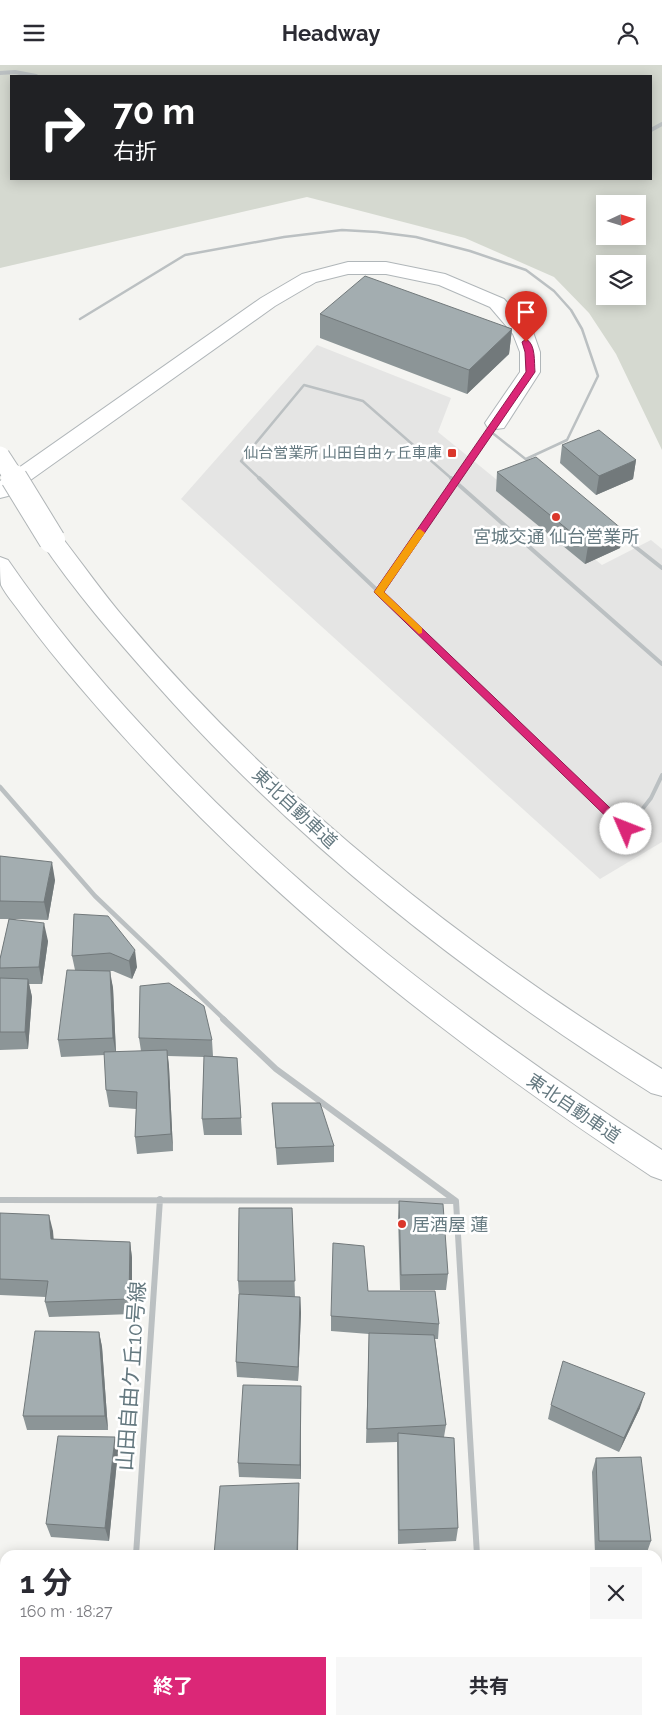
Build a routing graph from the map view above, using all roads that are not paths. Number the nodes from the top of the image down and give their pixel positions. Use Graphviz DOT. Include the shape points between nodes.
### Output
graph roads {
  1 [pos="0,73"];
  2 [pos="31,75"];
  3 [pos="80,319"];
  4 [pos="493,427"];
  5 [pos="0,456"];
  6 [pos="526,459"];
  7 [pos="534,465"];
  8 [pos="455,483"];
  9 [pos="0,491"];
  10 [pos="617,532"];
  11 [pos="662,568"];
  12 [pos="3,569"];
  13 [pos="378,592"];
  14 [pos="662,664"];
  15 [pos="662,775"];
  16 [pos="0,787"];
  17 [pos="662,1085"];
  18 [pos="662,1167"];
  19 [pos="160,1199"];
  20 [pos="0,1200"];
  21 [pos="456,1201"];
  22 [pos="136,1550"];
  23 [pos="477,1550"];
  1 -- 2 [label="street"];
  3 -- 6 [label="lane" via="185,255 284,237 342,230 377,232 416,237 470,251 526,270 554,291 582,329 598,376 567,440"];
  4 -- 6 [label="lane"];
  4 -- 8 [label="lane"];
  4 -- 9 [label="main road" via="530,372 530,352 523,332 497,303 445,280 386,269 348,267 309,278 268,302"];
  5 -- 17 [label="main road, 東北自動車道, bridge" via="52,540 116,624 204,723 314,828 442,934 590,1039"];
  6 -- 7 [label="lane"];
  8 -- 13 [label="lane"];
  8 -- 13 [label="lane" via="363,401 304,385 241,461"];
  8 -- 14 [label="lane"];
  10 -- 11 [label="lane"];
  12 -- 18 [label="main road, 東北自動車道" via="70,661 161,765 263,865 388,971 517,1069"];
  13 -- 15 [label="lane" via="626,829 651,799"];
  16 -- 21 [label="street" via="95,896 276,1069"];
  19 -- 20 [label="street"];
  19 -- 21 [label="street"];
  19 -- 22 [label="street, 山田自由ケ丘10号線"];
  21 -- 23 [label="street"];
}
